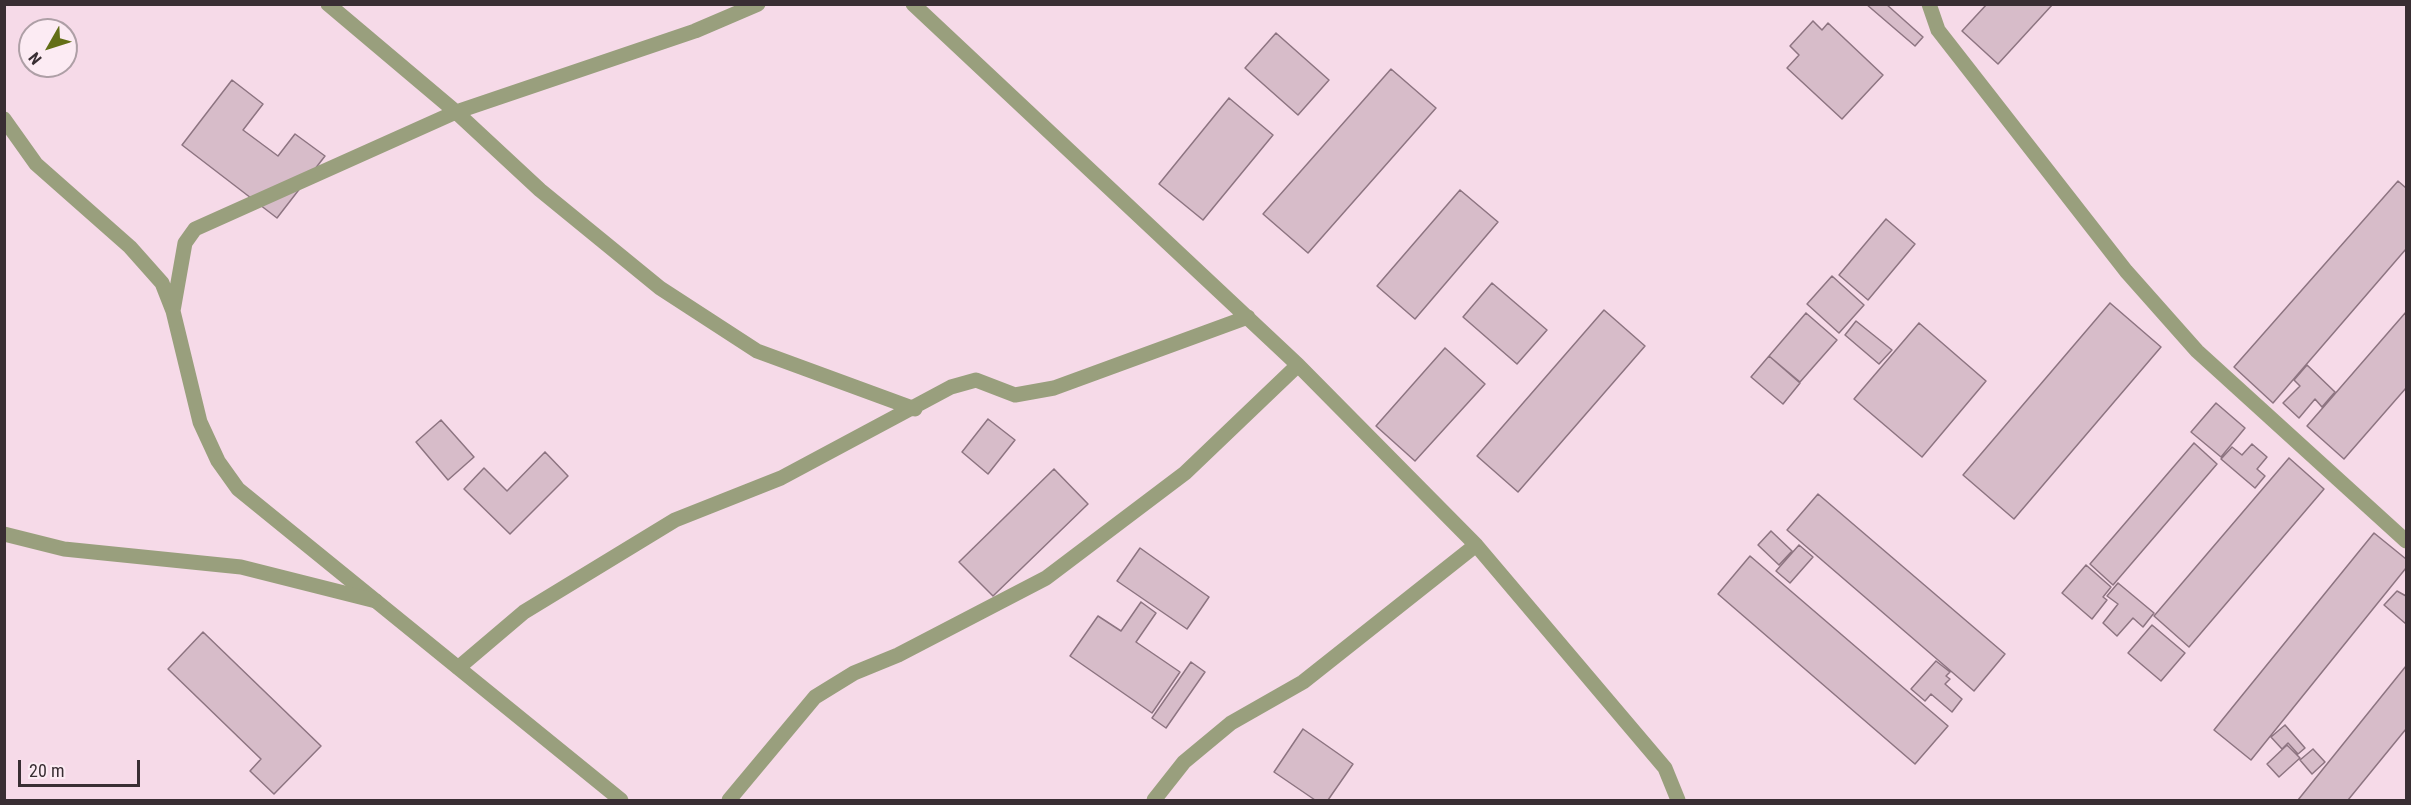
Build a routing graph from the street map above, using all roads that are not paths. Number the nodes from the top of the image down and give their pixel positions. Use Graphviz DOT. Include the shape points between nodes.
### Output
graph roads {
  1 [pos="328,4"];
  2 [pos="758,4"];
  3 [pos="913,4"];
  4 [pos="1929,4"];
  5 [pos="456,112"];
  6 [pos="4,119"];
  7 [pos="173,311"];
  8 [pos="1248,317"];
  9 [pos="1298,365"];
  10 [pos="915,409"];
  11 [pos="4,534"];
  12 [pos="2406,541"];
  13 [pos="1476,544"];
  14 [pos="376,601"];
  15 [pos="458,668"];
  16 [pos="621,801"];
  17 [pos="729,801"];
  18 [pos="1154,801"];
  19 [pos="1678,801"];
  1 -- 5 [label="street"];
  2 -- 5 [label="street" via="695,32"];
  3 -- 8 [label="street"];
  4 -- 12 [label="street" via="1938,30 2126,271 2197,351"];
  5 -- 7 [label="street" via="195,229 185,243"];
  5 -- 10 [label="street" via="540,190 660,288 757,351"];
  6 -- 7 [label="street" via="36,164 130,247 162,283"];
  7 -- 14 [label="street" via="200,422 238,489"];
  8 -- 9 [label="street"];
  8 -- 10 [label="street" via="1054,388 1015,395 976,380 951,387"];
  9 -- 13 [label="street"];
  9 -- 17 [label="street" via="1185,473 1046,578 898,655 854,673 815,697"];
  10 -- 15 [label="street" via="781,478 675,520 524,612"];
  11 -- 14 [label="street" via="64,549 241,567"];
  13 -- 18 [label="street" via="1303,682 1231,723 1184,762"];
  13 -- 19 [label="street" via="1665,768"];
  14 -- 15 [label="street"];
  15 -- 16 [label="street"];
}
